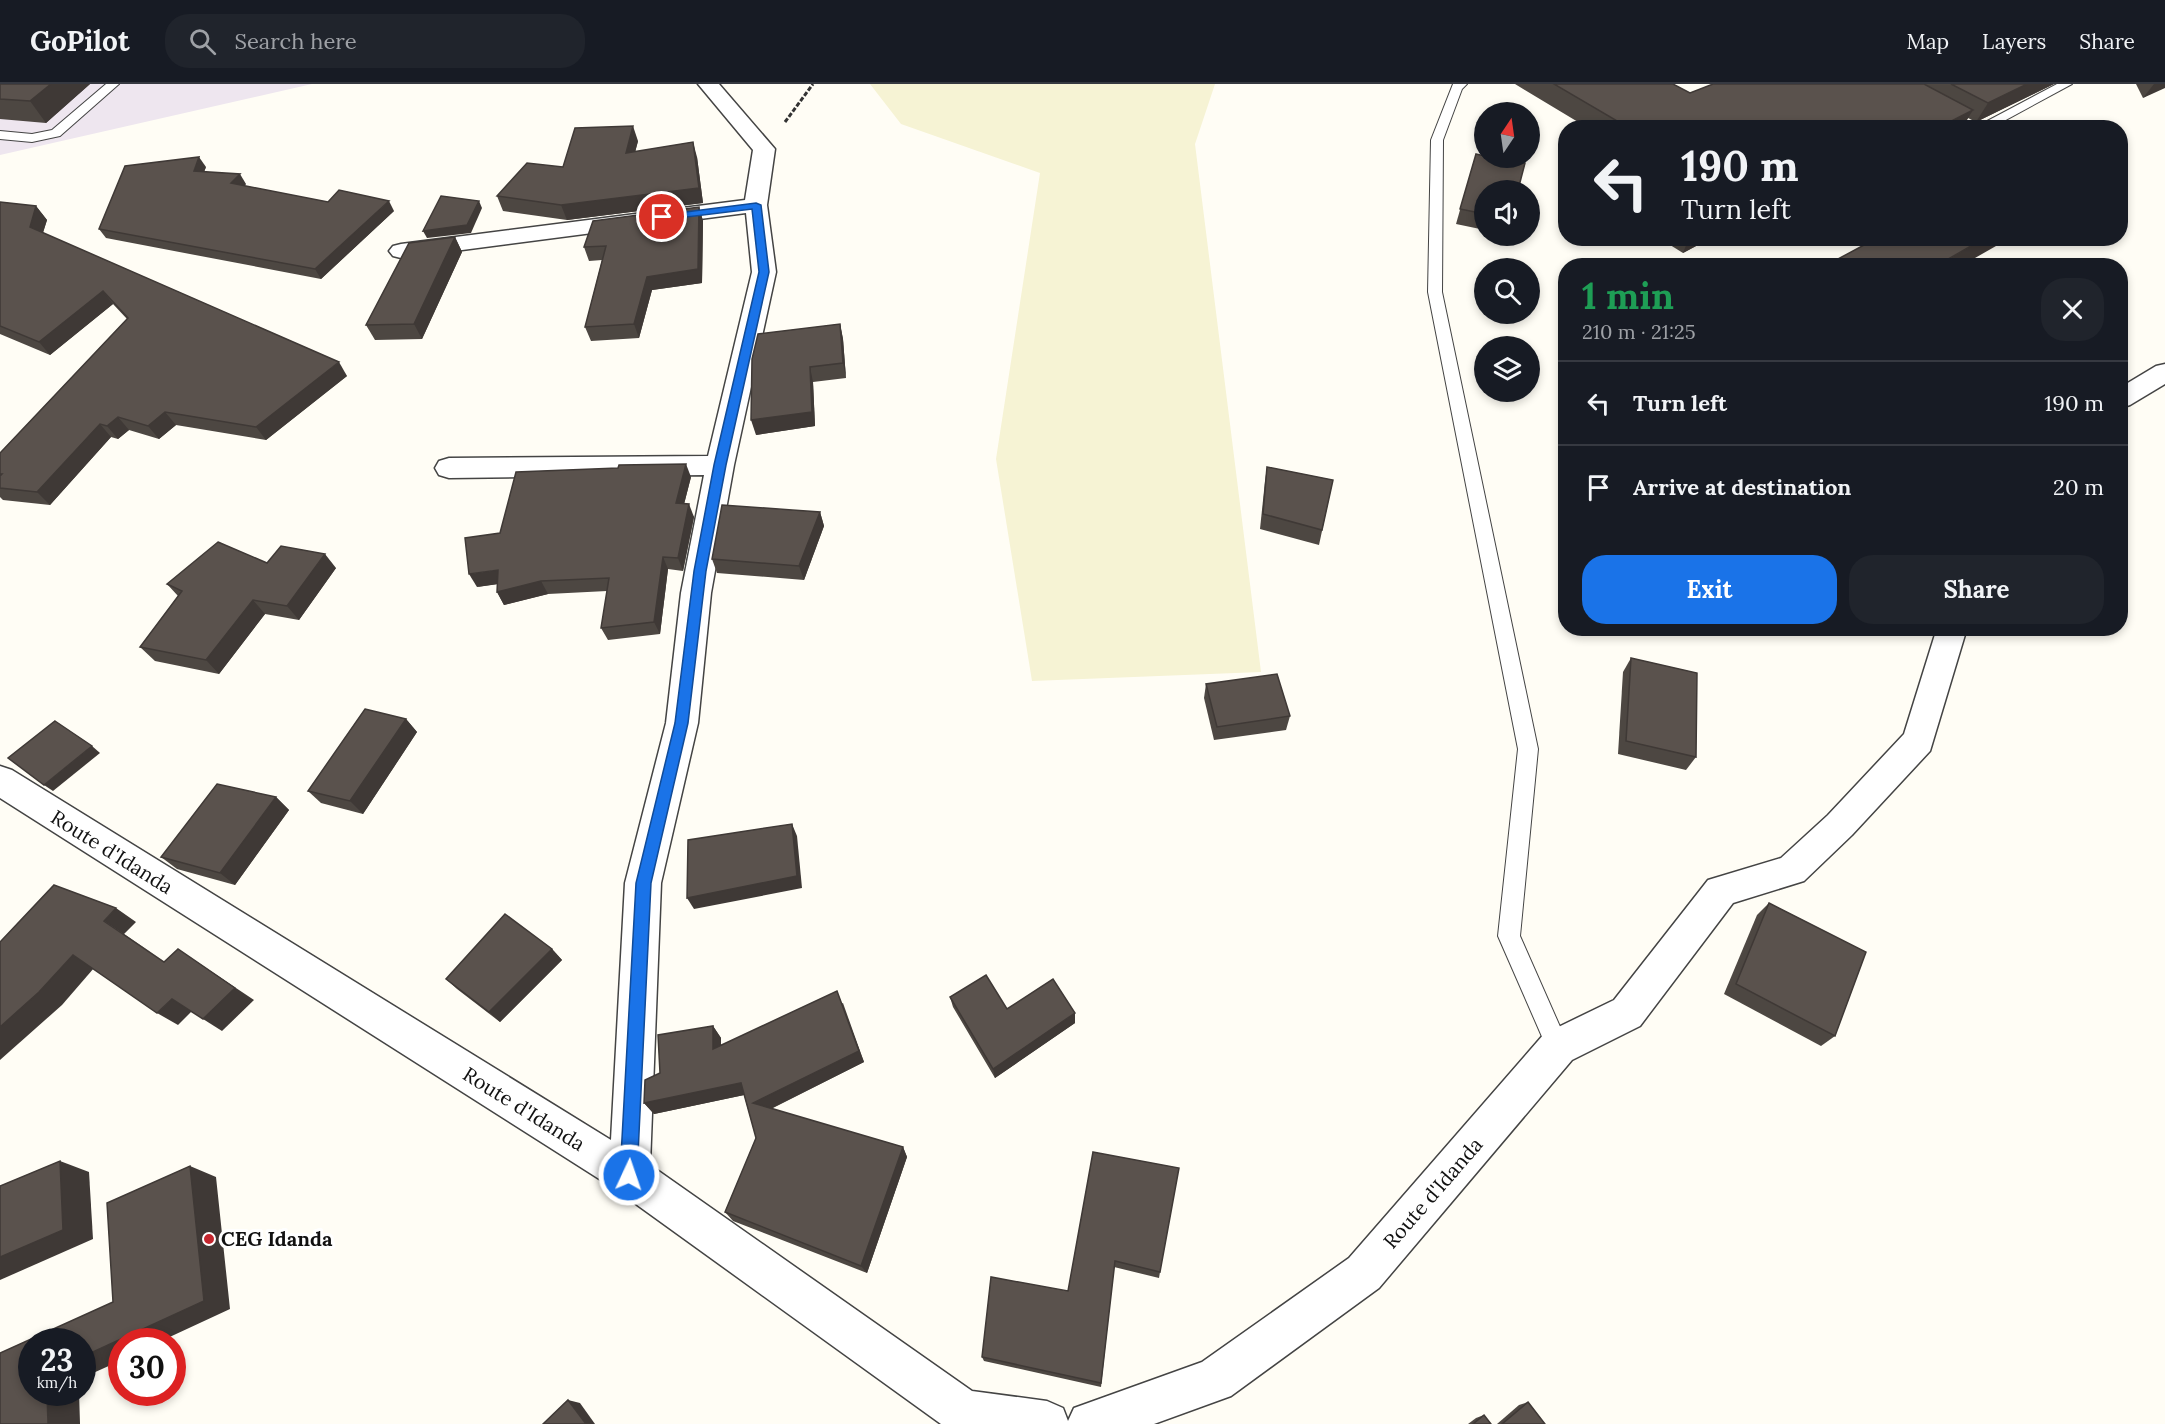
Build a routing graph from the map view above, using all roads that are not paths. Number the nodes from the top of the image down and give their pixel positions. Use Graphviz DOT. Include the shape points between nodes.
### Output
graph roads {
  1 [pos="113,84"];
  2 [pos="708,84"];
  3 [pos="1461,84"];
  4 [pos="2066,84"];
  5 [pos="1996,120"];
  6 [pos="0,135"];
  7 [pos="756,205"];
  8 [pos="401,251"];
  9 [pos="2165,372"];
  10 [pos="2128,395"];
  11 [pos="720,465"];
  12 [pos="449,468"];
  13 [pos="1950,636"];
  14 [pos="2,784"];
  15 [pos="1558,1047"];
  16 [pos="629,1175"];
  17 [pos="959,1419"];
  18 [pos="1047,1424"];
  19 [pos="1090,1424"];
  1 -- 6 [label="lane" via="56,133 32,138"];
  2 -- 7 [label="street" via="764,149"];
  3 -- 15 [label="lane" via="1437,140 1435,292 1528,749 1509,936"];
  4 -- 5 [label="lane"];
  7 -- 8 [label="street"];
  7 -- 11 [label="street" via="764,272"];
  9 -- 10 [label="street"];
  11 -- 12 [label="street"];
  11 -- 16 [label="street" via="696,593 682,723 644,883"];
  13 -- 15 [label="street, Route d'Idanda" via="1918,741 1840,825 1792,870 1721,891 1627,1013"];
  14 -- 16 [label="street, Route d'Idanda"];
  15 -- 19 [label="street, Route d'Idanda" via="1364,1273 1215,1380"];
  16 -- 17 [label="street, Route d'Idanda"];
  17 -- 18 [label="street, Route d'Idanda"];
}
